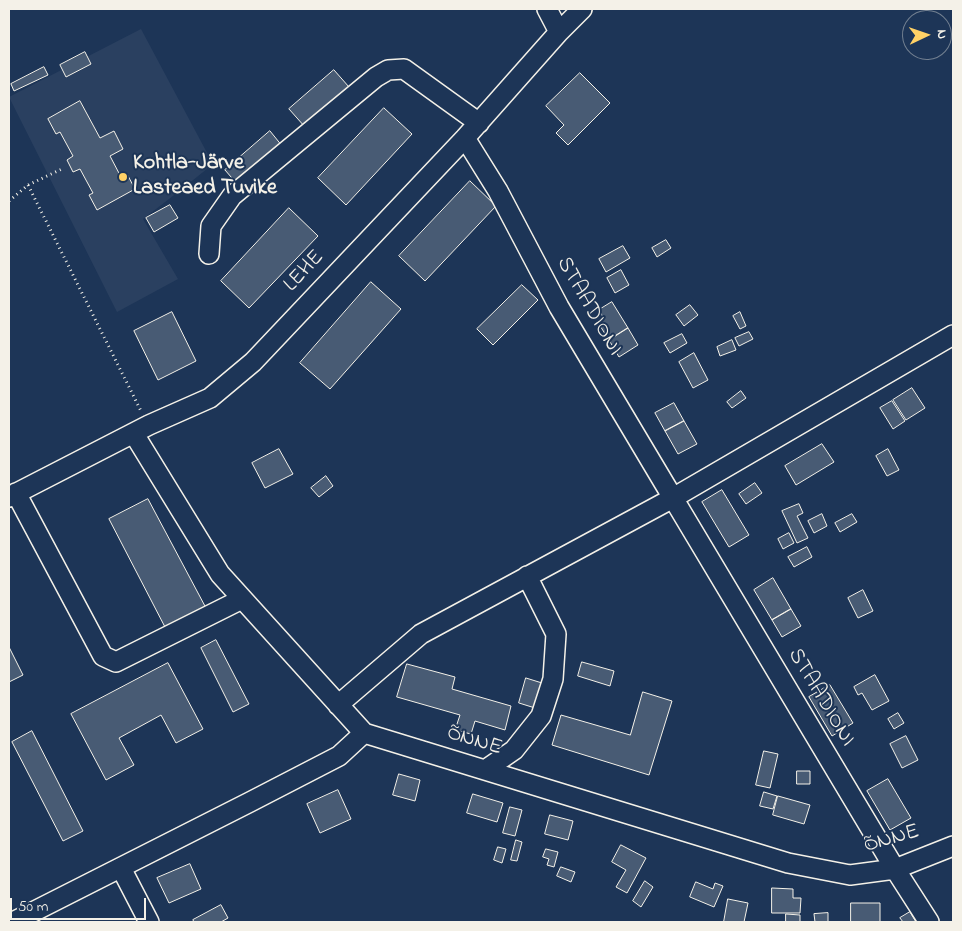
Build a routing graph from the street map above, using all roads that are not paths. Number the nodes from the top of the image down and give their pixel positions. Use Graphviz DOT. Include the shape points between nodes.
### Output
graph roads {
  1 [pos="546,9"];
  2 [pos="582,9"];
  3 [pos="559,32"];
  4 [pos="479,123"];
  5 [pos="465,138"];
  6 [pos="208,254"];
  7 [pos="953,335"];
  8 [pos="141,430"];
  9 [pos="12,495"];
  10 [pos="673,498"];
  11 [pos="528,576"];
  12 [pos="242,599"];
  13 [pos="338,705"];
  14 [pos="364,733"];
  15 [pos="485,770"];
  16 [pos="953,846"];
  17 [pos="121,868"];
  18 [pos="895,869"];
  19 [pos="13,922"];
  20 [pos="149,922"];
  21 [pos="929,922"];
  1 -- 3 [label="street"];
  2 -- 3 [label="street, LEHE"];
  3 -- 4 [label="street, LEHE"];
  4 -- 5 [label="street, LEHE"];
  4 -- 6 [label="street" via="404,69 388,70 232,196 211,226"];
  5 -- 8 [label="street, LEHE" via="254,362 210,398"];
  5 -- 10 [label="street, STAADIONI" via="498,191 559,308"];
  7 -- 10 [label="street"];
  8 -- 9 [label="street, LEHE"];
  8 -- 12 [label="street" via="220,574"];
  9 -- 12 [label="street" via="103,656 116,662"];
  10 -- 11 [label="street"];
  10 -- 18 [label="street, STAADIONI"];
  11 -- 13 [label="street" via="421,634"];
  11 -- 15 [label="street" via="556,634 553,679 542,716 514,750"];
  12 -- 13 [label="street"];
  13 -- 14 [label="street"];
  14 -- 15 [label="street, ÕNNE"];
  14 -- 17 [label="street" via="339,756"];
  15 -- 18 [label="street, ÕNNE" via="788,863 850,875"];
  16 -- 18 [label="street, ÕNNE"];
  17 -- 19 [label="street"];
  17 -- 20 [label="street"];
  18 -- 21 [label="street, STAADIONI"];
}
